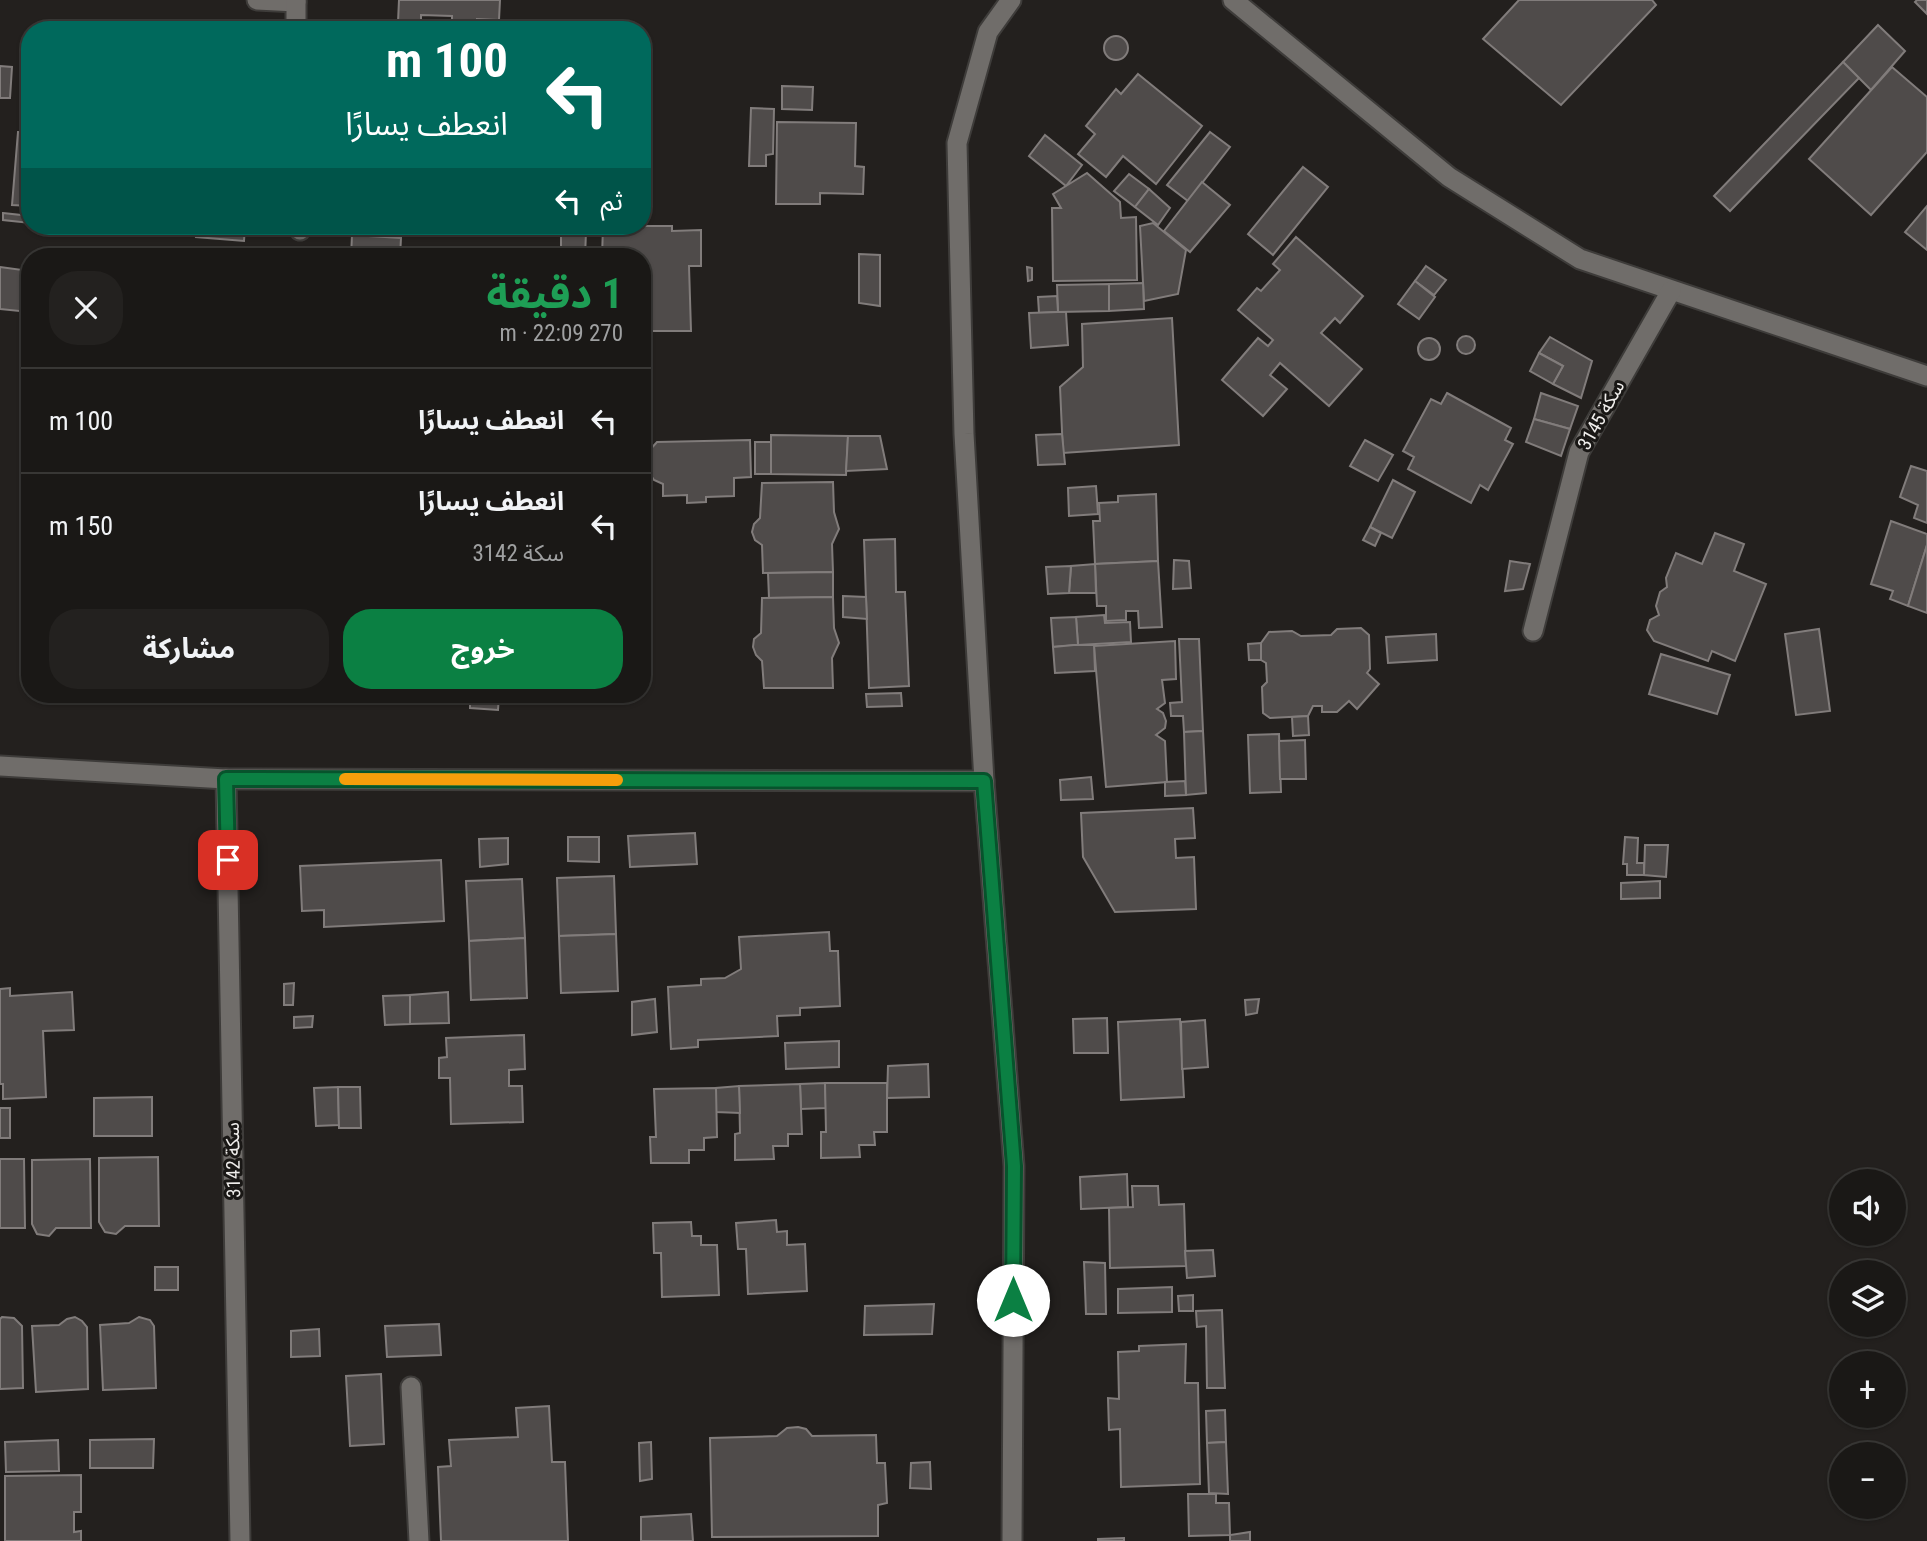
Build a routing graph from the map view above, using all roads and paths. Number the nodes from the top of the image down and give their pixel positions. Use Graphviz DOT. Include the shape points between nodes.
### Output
graph roads {
  1 [pos="257,0"];
  2 [pos="1011,0"];
  3 [pos="1233,0"];
  4 [pos="296,1"];
  5 [pos="296,21"];
  6 [pos="1671,291"];
  7 [pos="1927,376"];
  8 [pos="1533,631"];
  9 [pos="0,766"];
  10 [pos="226,779"];
  11 [pos="984,781"];
  12 [pos="411,1387"];
  13 [pos="240,1541"];
  14 [pos="419,1541"];
  15 [pos="1012,1541"];
  1 -- 4 [label="street"];
  2 -- 11 [label="street" via="988,32 957,142 964,433"];
  3 -- 6 [label="street" via="1449,177 1580,259"];
  4 -- 5 [label="street"];
  6 -- 7 [label="street"];
  6 -- 8 [label="street, سكة 3145" via="1579,452"];
  9 -- 10 [label="street"];
  10 -- 11 [label="street"];
  10 -- 13 [label="street, سكة 3142"];
  11 -- 15 [label="street" via="1014,1166"];
  12 -- 14 [label="street"];
}
